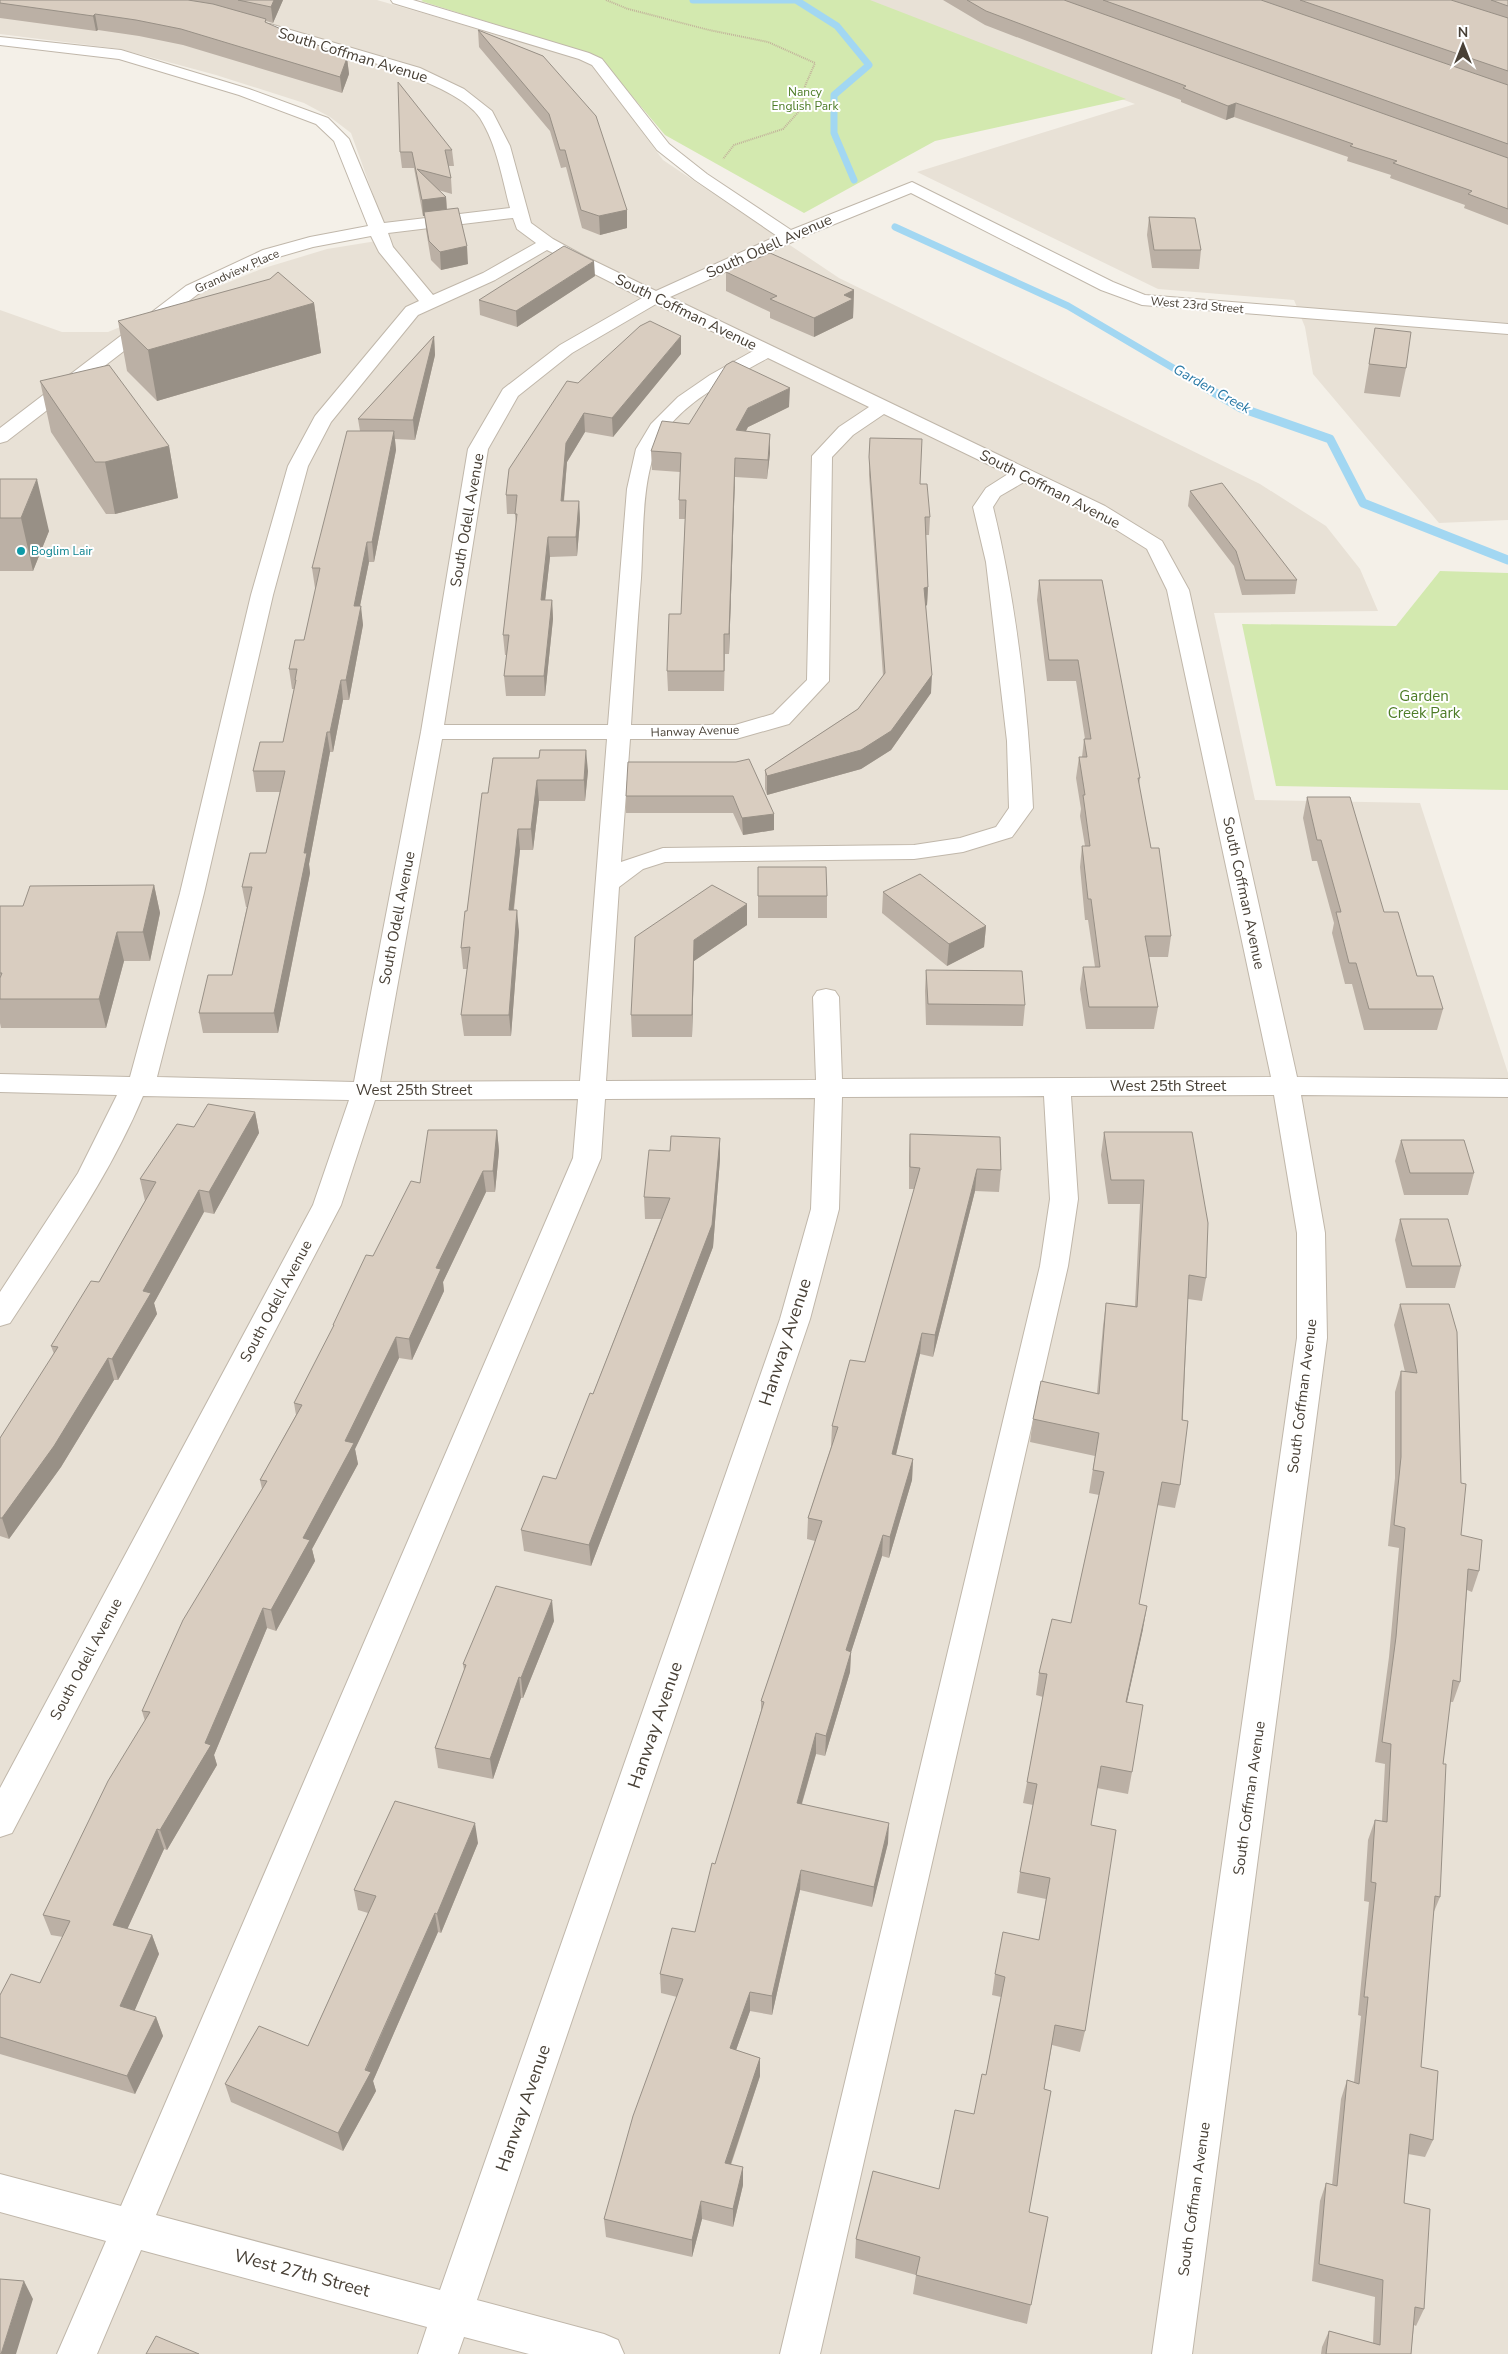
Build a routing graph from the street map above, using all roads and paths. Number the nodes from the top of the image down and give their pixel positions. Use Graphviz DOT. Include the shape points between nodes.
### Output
graph roads {
  1 [pos="398,0"];
  2 [pos="606,0"];
  3 [pos="246,22"];
  4 [pos="0,41"];
  5 [pos="721,162"];
  6 [pos="912,187"];
  7 [pos="521,212"];
  8 [pos="379,229"];
  9 [pos="789,236"];
  10 [pos="547,243"];
  11 [pos="656,297"];
  12 [pos="429,302"];
  13 [pos="1508,329"];
  14 [pos="767,351"];
  15 [pos="882,407"];
  16 [pos="0,437"];
  17 [pos="1023,474"];
  18 [pos="432,732"];
  19 [pos="619,732"];
  20 [pos="609,883"];
  21 [pos="826,996"];
  22 [pos="0,1083"];
  23 [pos="1057,1086"];
  24 [pos="1286,1086"];
  25 [pos="137,1087"];
  26 [pos="829,1087"];
  27 [pos="1508,1088"];
  28 [pos="594,1089"];
  29 [pos="365,1091"];
  30 [pos="0,1315"];
  31 [pos="0,1822"];
  32 [pos="0,2193"];
  33 [pos="132,2228"];
  34 [pos="452,2312"];
  35 [pos="77,2354"];
  36 [pos="438,2354"];
  37 [pos="604,2354"];
  38 [pos="800,2354"];
  39 [pos="1172,2354"];
  1 -- 9 [label="street" via="597,62 663,147 700,177"];
  2 -- 5 [label="path" via="709,30 768,42 815,63 805,86 802,108 784,129 734,145"];
  3 -- 7 [label="street, South Coffman Avenue" via="414,71 458,92 486,114 502,146"];
  4 -- 8 [label="street" via="121,55 244,92 322,120 341,139"];
  6 -- 9 [label="street, South Odell Avenue"];
  6 -- 13 [label="street, West 23rd Street" via="1107,286 1142,300"];
  7 -- 8 [label="street, Grandview Place"];
  7 -- 10 [label="street, South Coffman Avenue" via="524,225"];
  8 -- 12 [label="street" via="385,248"];
  8 -- 16 [label="street, Grandview Place" via="310,242 269,254 192,290"];
  9 -- 11 [label="street, South Odell Avenue"];
  10 -- 11 [label="street, South Coffman Avenue"];
  10 -- 12 [label="street" via="468,287"];
  11 -- 14 [label="street, South Coffman Avenue"];
  11 -- 18 [label="street, South Odell Avenue" via="566,349 510,393 478,449"];
  12 -- 25 [label="street" via="412,311 322,420 298,466 262,595 192,893"];
  14 -- 15 [label="street, South Coffman Avenue"];
  14 -- 19 [label="street" via="702,387 671,413 647,445 637,489"];
  15 -- 17 [label="street, South Coffman Avenue"];
  15 -- 19 [label="street, Hanway Avenue" via="846,431 822,456 818,681 782,719 736,732"];
  17 -- 20 [label="street" via="993,492 983,507 996,562 1018,741 1021,808 1004,832 963,845 914,852 663,855 634,864"];
  17 -- 24 [label="street, South Coffman Avenue" via="1098,510 1155,545 1178,590"];
  18 -- 19 [label="street, Hanway Avenue"];
  18 -- 29 [label="street, South Odell Avenue"];
  19 -- 20 [label="street"];
  20 -- 28 [label="street"];
  21 -- 26 [label="street"];
  22 -- 25 [label="street, West 25th Street"];
  23 -- 24 [label="street, West 25th Street"];
  23 -- 26 [label="street, West 25th Street"];
  23 -- 38 [label="street" via="1064,1199 1054,1266"];
  24 -- 27 [label="street, West 25th Street"];
  24 -- 39 [label="street, South Coffman Avenue" via="1311,1233 1312,1338"];
  25 -- 29 [label="street, West 25th Street"];
  25 -- 30 [label="street" via="71,1206"];
  26 -- 28 [label="street, West 25th Street"];
  26 -- 34 [label="street, Hanway Avenue" via="825,1209 795,1319"];
  28 -- 29 [label="street, West 25th Street"];
  28 -- 33 [label="street" via="587,1158"];
  29 -- 31 [label="street, South Odell Avenue" via="327,1205"];
  32 -- 33 [label="street, West 27th Street"];
  33 -- 34 [label="street, West 27th Street"];
  33 -- 35 [label="street"];
  34 -- 36 [label="street, Hanway Avenue"];
  34 -- 37 [label="street, West 27th Street"];
}
